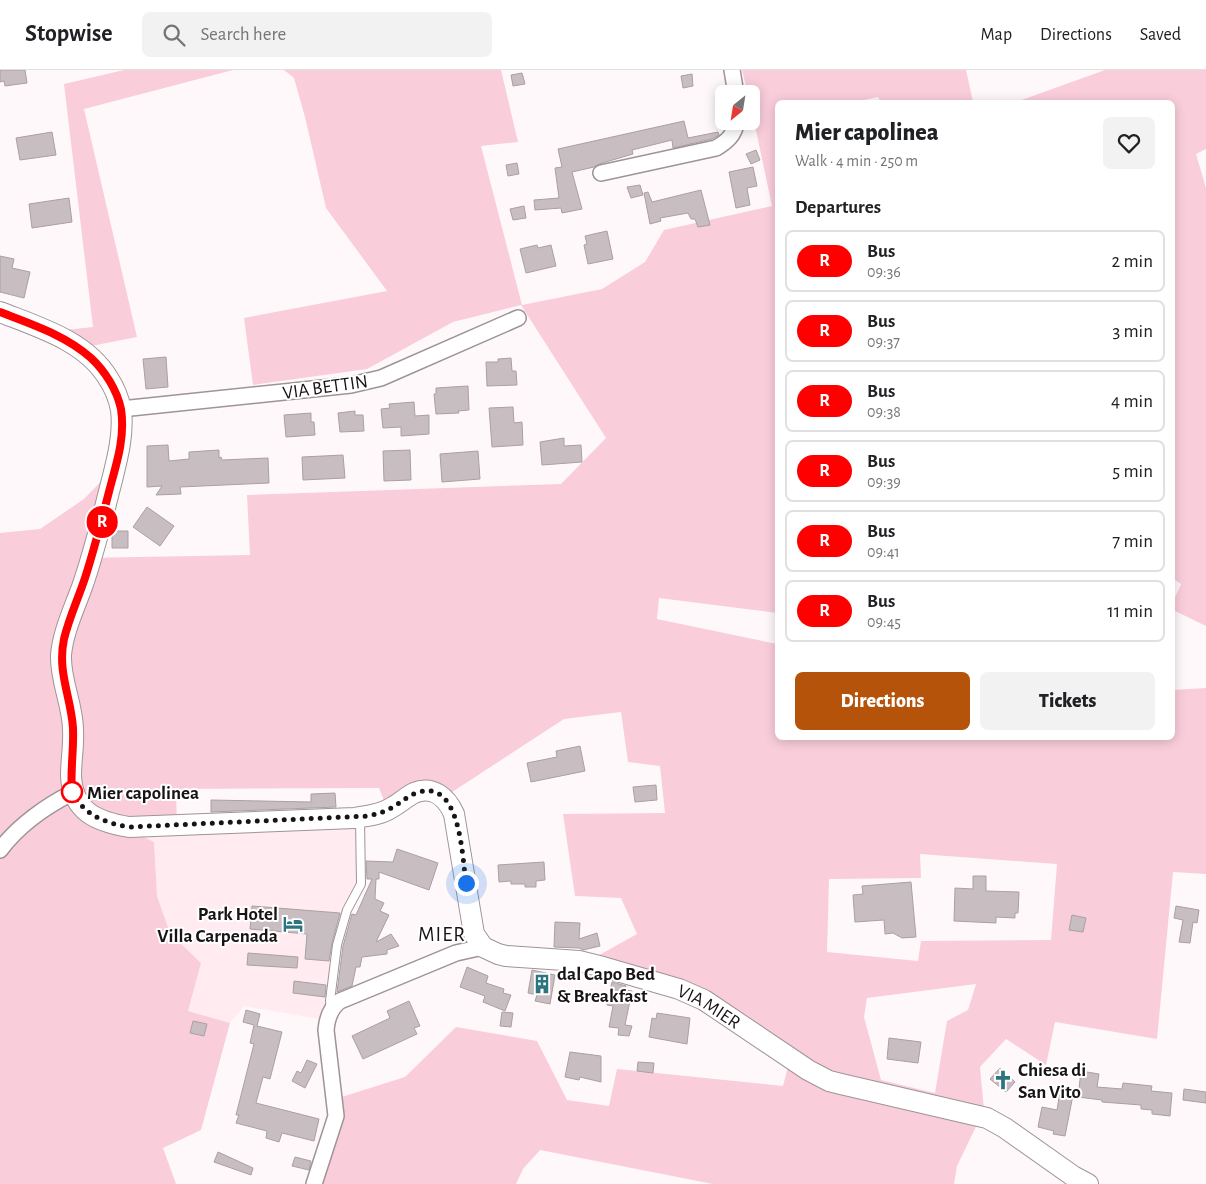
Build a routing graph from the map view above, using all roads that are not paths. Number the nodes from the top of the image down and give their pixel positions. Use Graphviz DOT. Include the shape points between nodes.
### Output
graph roads {
  1 [pos="732,70"];
  2 [pos="734,85"];
  3 [pos="735,130"];
  4 [pos="601,173"];
  5 [pos="0,312"];
  6 [pos="518,318"];
  7 [pos="120,408"];
  8 [pos="72,793"];
  9 [pos="360,817"];
  10 [pos="0,850"];
  11 [pos="483,947"];
  12 [pos="331,1012"];
  13 [pos="314,1184"];
  14 [pos="1088,1184"];
  1 -- 2 [label="street"];
  3 -- 4 [label="street" via="726,142 716,148"];
  5 -- 7 [label="street" via="58,336 91,358 108,378"];
  6 -- 7 [label="street, VIA BETTIN" via="374,380"];
  7 -- 8 [label="street" via="122,431 117,463 61,656 62,675 72,711"];
  8 -- 9 [label="street" via="86,812 129,827"];
  8 -- 10 [label="street" via="20,828"];
  9 -- 11 [label="street" via="380,813 423,790 445,799 457,824 474,934"];
  9 -- 12 [label="lane" via="361,884 347,910 337,945"];
  11 -- 12 [label="street" via="456,953 389,980 340,1001"];
  11 -- 14 [label="street, VIA MIER" via="506,956 591,964 679,989 710,1004 818,1076 987,1118"];
  12 -- 13 [label="street" via="326,1039 336,1116"];
}
